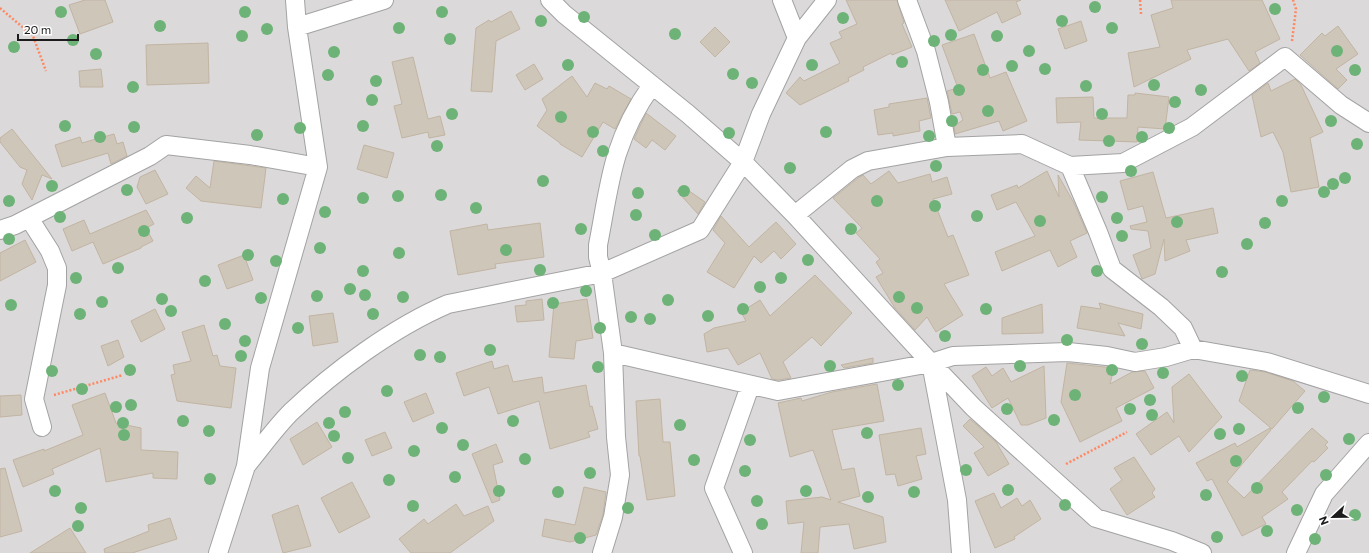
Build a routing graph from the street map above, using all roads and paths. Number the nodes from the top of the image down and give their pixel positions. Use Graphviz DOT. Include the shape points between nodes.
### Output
graph roads {
  1 [pos="295,0"];
  2 [pos="384,0"];
  3 [pos="550,0"];
  4 [pos="782,0"];
  5 [pos="827,0"];
  6 [pos="907,0"];
  7 [pos="1140,0"];
  8 [pos="1293,0"];
  9 [pos="0,8"];
  10 [pos="1141,14"];
  11 [pos="298,27"];
  12 [pos="797,38"];
  13 [pos="1285,57"];
  14 [pos="46,71"];
  15 [pos="652,85"];
  16 [pos="1369,123"];
  17 [pos="947,147"];
  18 [pos="743,162"];
  19 [pos="1070,166"];
  20 [pos="318,167"];
  21 [pos="795,215"];
  22 [pos="29,218"];
  23 [pos="0,230"];
  24 [pos="602,273"];
  25 [pos="1193,349"];
  26 [pos="613,353"];
  27 [pos="931,363"];
  28 [pos="123,375"];
  29 [pos="750,386"];
  30 [pos="1369,394"];
  31 [pos="35,401"];
  32 [pos="42,427"];
  33 [pos="1126,432"];
  34 [pos="1369,443"];
  35 [pos="246,466"];
  36 [pos="1048,474"];
  37 [pos="218,553"];
  38 [pos="602,553"];
  39 [pos="743,553"];
  40 [pos="961,553"];
  41 [pos="1202,553"];
  42 [pos="1296,553"];
  1 -- 11 [label="street"];
  2 -- 11 [label="street"];
  3 -- 15 [label="street"];
  4 -- 12 [label="street"];
  5 -- 12 [label="street"];
  6 -- 17 [label="street" via="926,51"];
  7 -- 10 [label="path"];
  8 -- 13 [label="path" via="1296,9 1292,44"];
  9 -- 14 [label="path" via="33,36"];
  11 -- 20 [label="street"];
  12 -- 18 [label="street" via="761,114"];
  13 -- 16 [label="street" via="1341,105"];
  13 -- 19 [label="street" via="1192,127 1123,163"];
  15 -- 18 [label="street"];
  15 -- 24 [label="street" via="640,102 617,154 598,245"];
  17 -- 19 [label="street" via="1022,144"];
  17 -- 21 [label="street" via="868,161 852,169"];
  18 -- 21 [label="street"];
  18 -- 24 [label="street" via="700,230"];
  19 -- 25 [label="street" via="1112,269 1184,328"];
  20 -- 22 [label="street" via="250,155 166,145 150,156"];
  20 -- 35 [label="street" via="260,368"];
  21 -- 27 [label="street"];
  22 -- 23 [label="street"];
  22 -- 31 [label="street" via="58,268 58,285"];
  24 -- 26 [label="street"];
  24 -- 35 [label="street" via="448,304 426,313 326,381 290,414"];
  25 -- 27 [label="street" via="1135,362 1068,352 953,356"];
  25 -- 30 [label="street" via="1267,362"];
  26 -- 29 [label="street"];
  26 -- 38 [label="street" via="620,475 613,517"];
  27 -- 29 [label="street" via="778,392"];
  27 -- 36 [label="street" via="974,408"];
  27 -- 40 [label="street" via="957,500"];
  28 -- 31 [label="path"];
  29 -- 39 [label="street" via="714,488"];
  31 -- 32 [label="street"];
  33 -- 36 [label="path"];
  34 -- 42 [label="street" via="1324,494"];
  35 -- 37 [label="street"];
  36 -- 41 [label="street" via="1096,518"];
}
